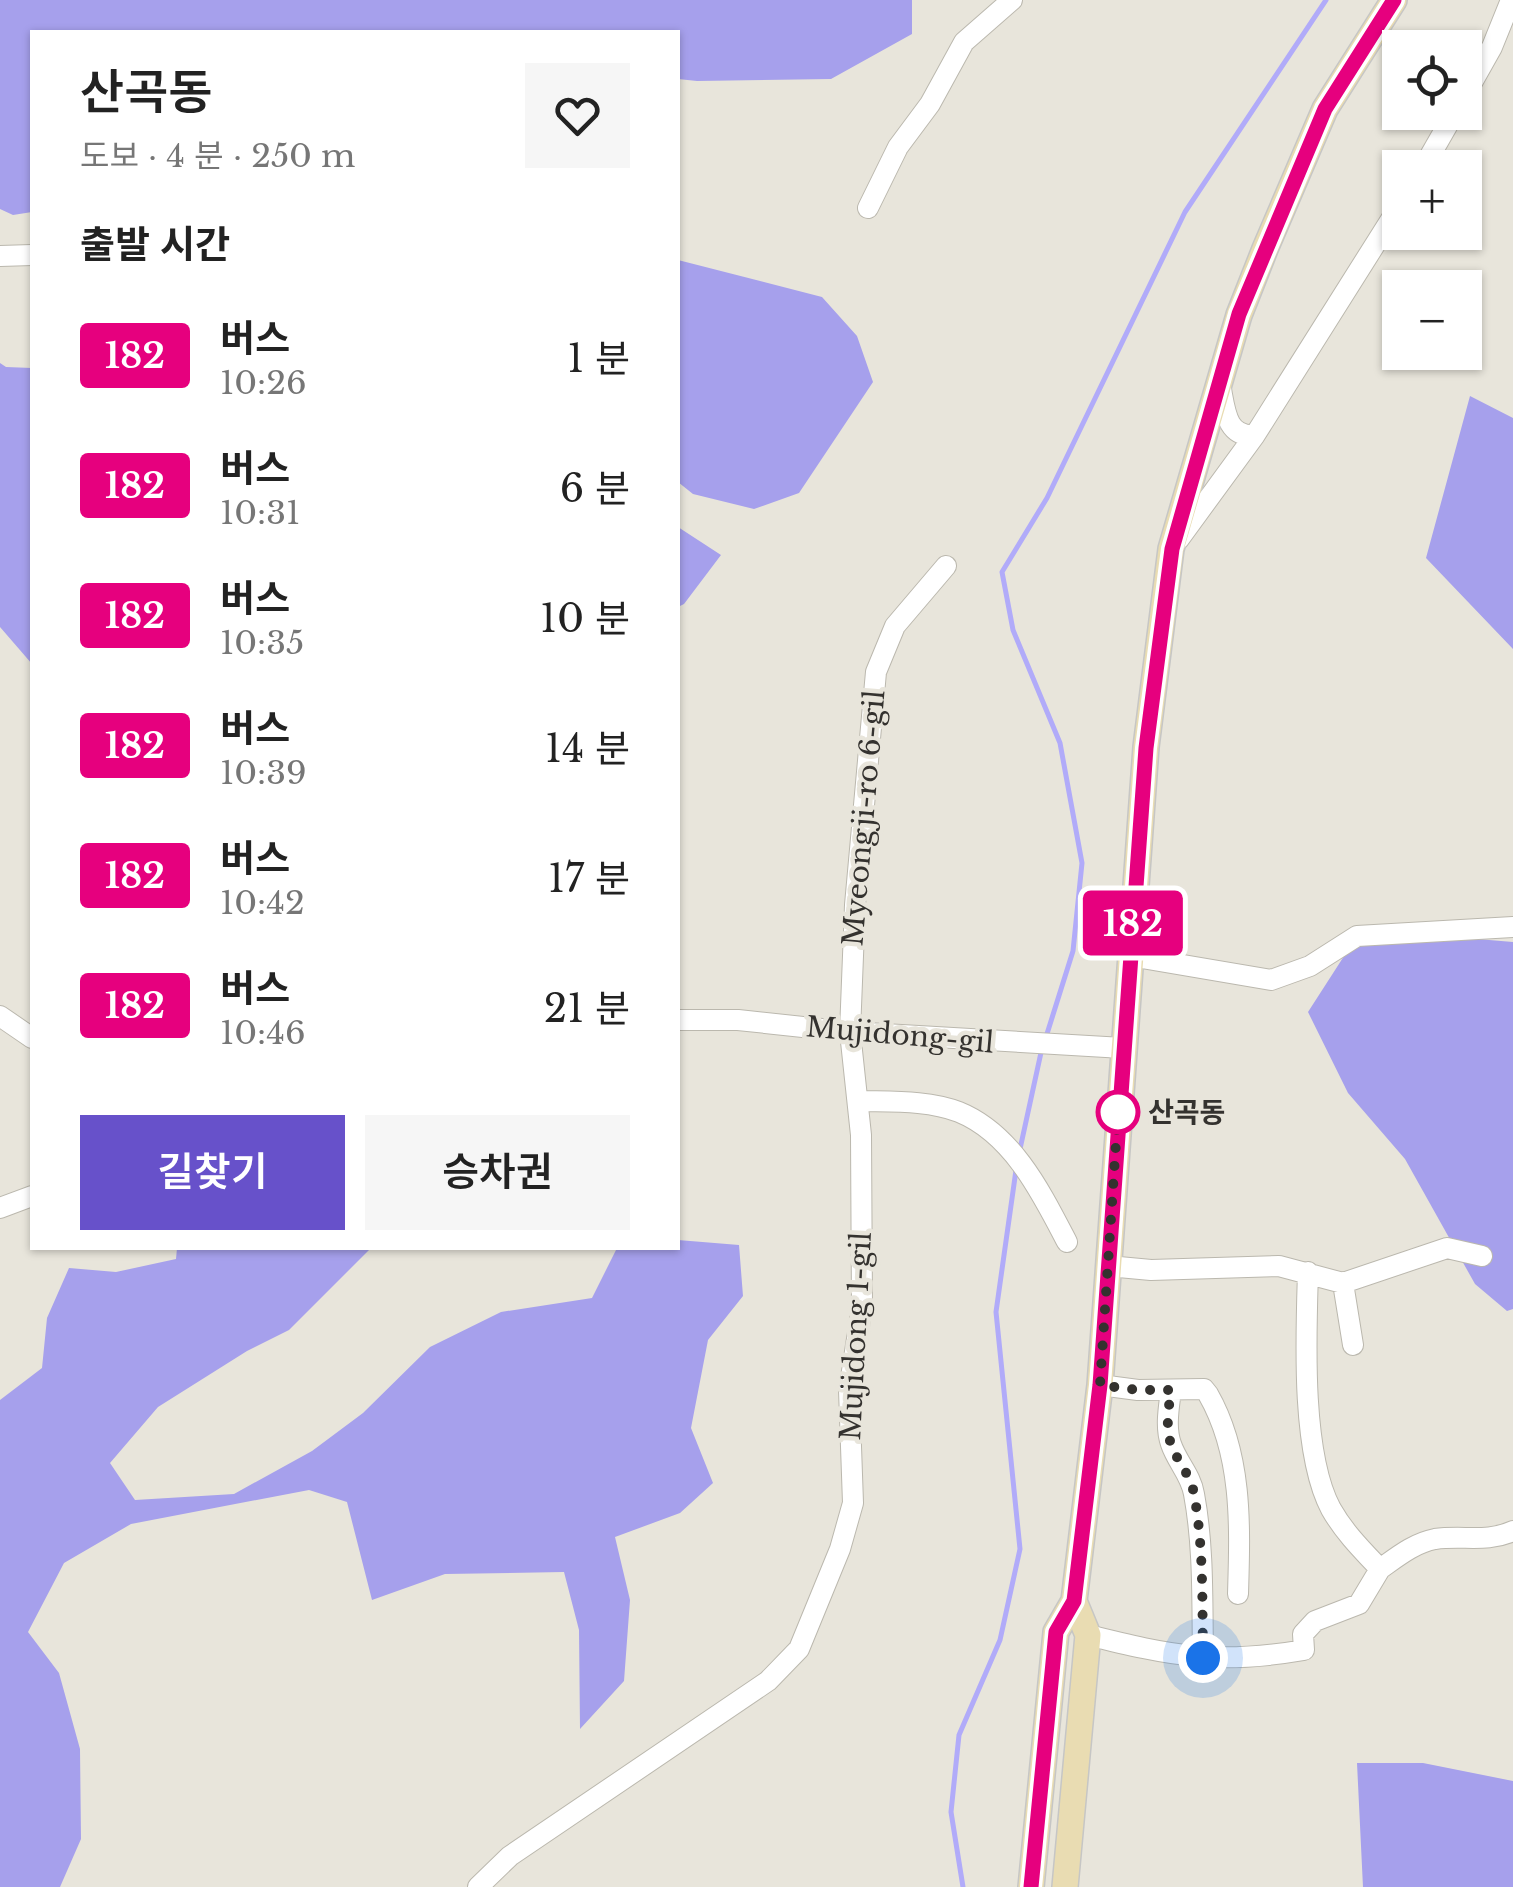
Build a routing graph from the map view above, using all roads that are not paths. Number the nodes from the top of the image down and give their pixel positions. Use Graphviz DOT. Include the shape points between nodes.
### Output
graph roads {
  1 [pos="1012,0"];
  2 [pos="1394,0"];
  3 [pos="1511,0"];
  4 [pos="1482,64"];
  5 [pos="868,208"];
  6 [pos="1382,234"];
  7 [pos="30,254"];
  8 [pos="0,256"];
  9 [pos="1220,384"];
  10 [pos="1255,435"];
  11 [pos="1172,549"];
  12 [pos="946,566"];
  13 [pos="1513,927"];
  14 [pos="1130,956"];
  15 [pos="0,1016"];
  16 [pos="680,1020"];
  17 [pos="850,1032"];
  18 [pos="30,1037"];
  19 [pos="1122,1048"];
  20 [pos="858,1101"];
  21 [pos="30,1197"];
  22 [pos="0,1208"];
  23 [pos="1067,1242"];
  24 [pos="1482,1256"];
  25 [pos="1108,1266"];
  26 [pos="1308,1272"];
  27 [pos="1344,1283"];
  28 [pos="1353,1345"];
  29 [pos="1100,1385"];
  30 [pos="1171,1390"];
  31 [pos="1513,1531"];
  32 [pos="1380,1569"];
  33 [pos="1238,1594"];
  34 [pos="1074,1601"];
  35 [pos="1088,1635"];
  36 [pos="1203,1658"];
  37 [pos="478,1887"];
  38 [pos="1031,1887"];
  39 [pos="1065,1887"];
  1 -- 5 [label="street" via="964,42"];
  2 -- 9 [label="main road" via="1325,109 1239,314"];
  3 -- 4 [label="street"];
  6 -- 10 [label="street"];
  7 -- 8 [label="street"];
  9 -- 10 [label="street" via="1234,432"];
  9 -- 11 [label="main road"];
  10 -- 11 [label="street"];
  11 -- 14 [label="main road" via="1146,748"];
  12 -- 17 [label="street, Myeongji-ro 6-gil" via="895,626 876,672"];
  13 -- 14 [label="street" via="1357,936 1310,966 1271,980"];
  14 -- 19 [label="main road"];
  15 -- 18 [label="street"];
  16 -- 17 [label="street, Mujidong-gil"];
  17 -- 19 [label="street, Mujidong-gil"];
  17 -- 20 [label="street, Mujidong 1-gil"];
  19 -- 25 [label="main road"];
  20 -- 23 [label="street" via="918,1103 978,1122 1027,1168"];
  20 -- 37 [label="street, Mujidong 1-gil" via="862,1307 849,1390 853,1503 799,1649 768,1681 510,1856"];
  21 -- 22 [label="street"];
  24 -- 27 [label="street" via="1447,1248"];
  25 -- 26 [label="street" via="1279,1266"];
  25 -- 29 [label="main road"];
  26 -- 27 [label="street"];
  26 -- 32 [label="street" via="1309,1385 1319,1478 1344,1530"];
  27 -- 28 [label="street"];
  29 -- 30 [label="street"];
  29 -- 34 [label="main road"];
  30 -- 33 [label="street" via="1204,1389 1226,1434 1238,1498"];
  30 -- 36 [label="street" via="1171,1444 1194,1496 1204,1583"];
  31 -- 32 [label="street" via="1496,1539 1432,1540"];
  32 -- 36 [label="street" via="1358,1604 1316,1620 1303,1634 1304,1650"];
  34 -- 35 [label="main road"];
  34 -- 38 [label="main road" via="1056,1632"];
  35 -- 36 [label="street"];
  35 -- 39 [label="main road"];
}
